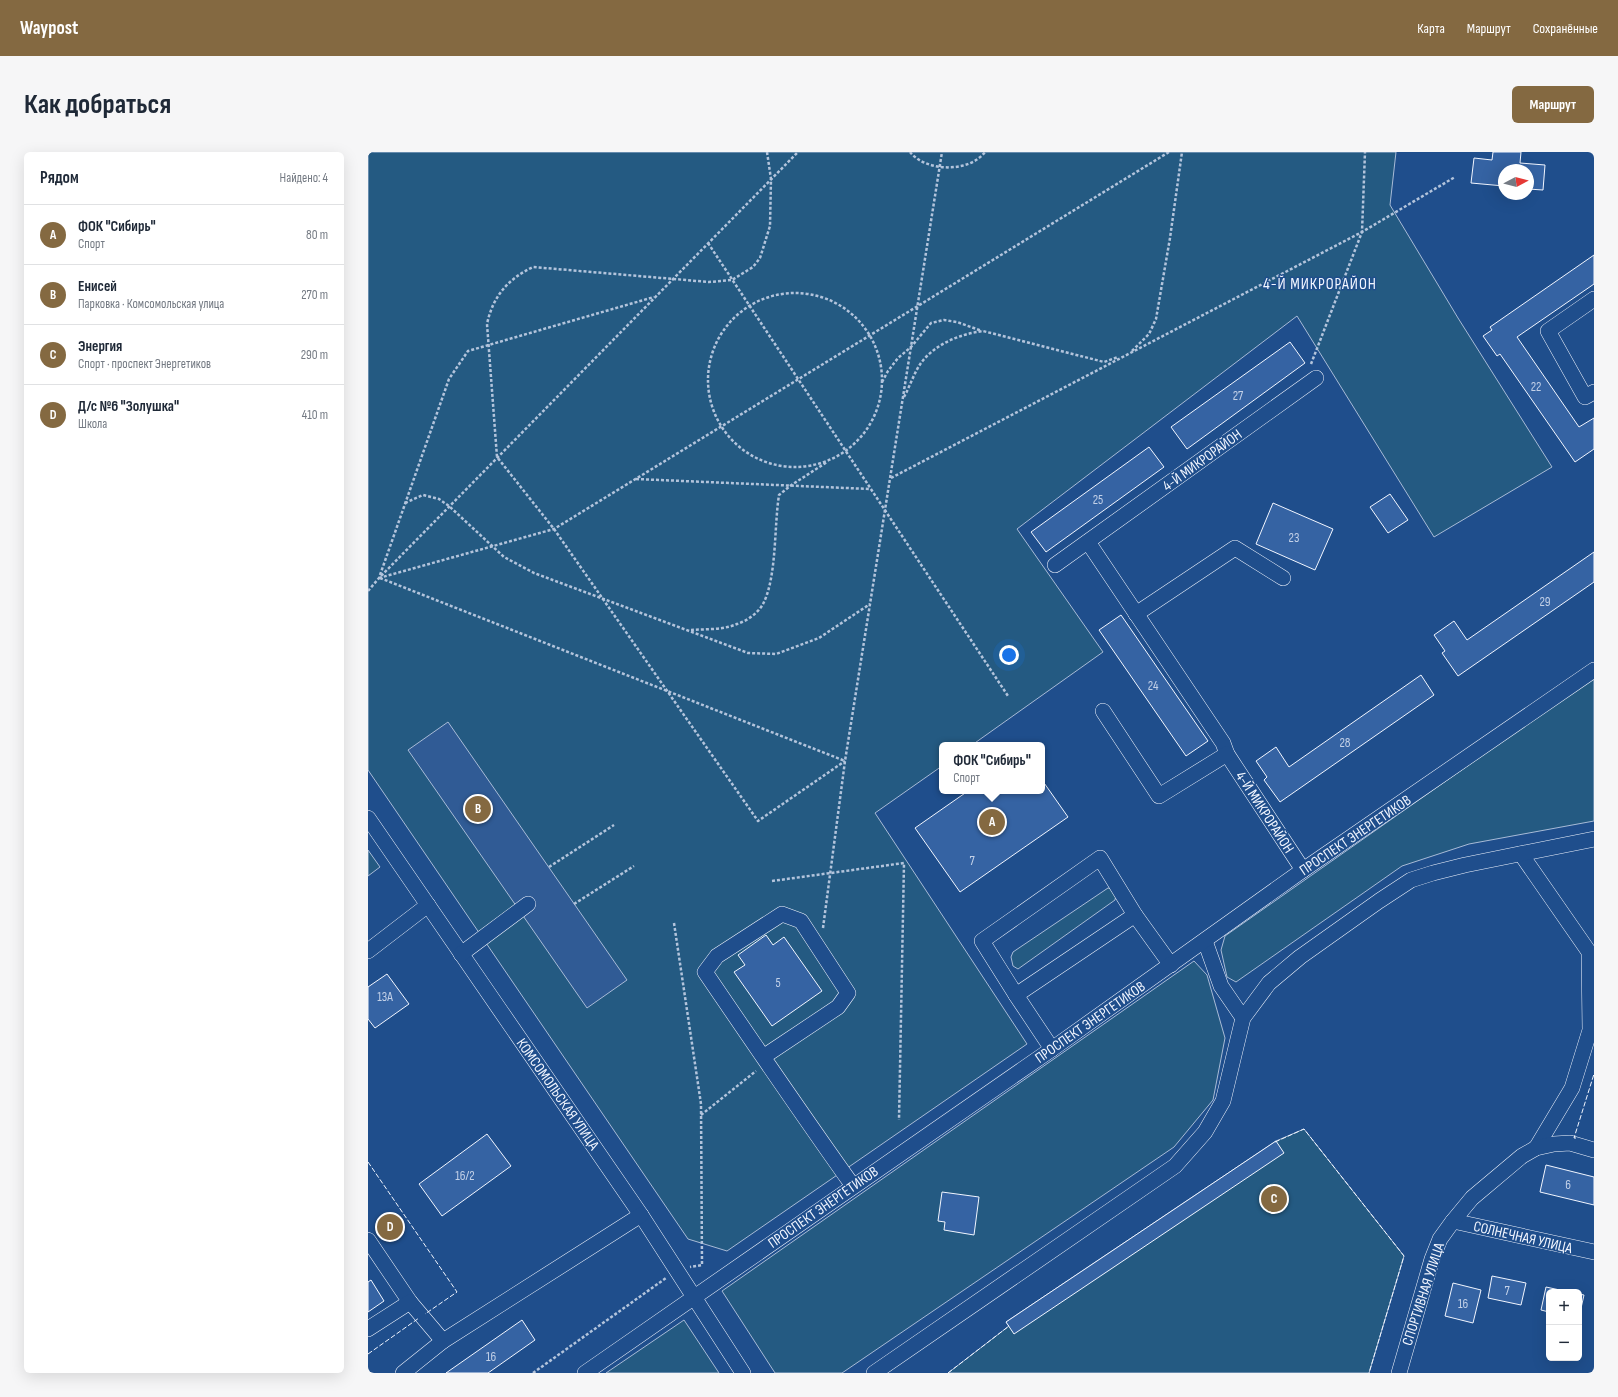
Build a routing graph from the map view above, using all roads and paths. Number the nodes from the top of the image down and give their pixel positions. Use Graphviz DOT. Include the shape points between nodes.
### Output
graph roads {
  1 [pos="767,152"];
  2 [pos="798,152"];
  3 [pos="910,152"];
  4 [pos="942,152"];
  5 [pos="985,152"];
  6 [pos="1169,152"];
  7 [pos="1182,152"];
  8 [pos="1365,152"];
  9 [pos="940,166"];
  10 [pos="1454,177"];
  11 [pos="771,179"];
  12 [pos="1362,232"];
  13 [pos="708,243"];
  14 [pos="732,280"];
  15 [pos="655,297"];
  16 [pos="1594,299"];
  17 [pos="982,331"];
  18 [pos="488,346"];
  19 [pos="911,347"];
  20 [pos="1130,353"];
  21 [pos="1314,371"];
  22 [pos="881,385"];
  23 [pos="1594,392"];
  24 [pos="903,400"];
  25 [pos="497,457"];
  26 [pos="829,460"];
  27 [pos="890,478"];
  28 [pos="635,479"];
  29 [pos="790,486"];
  30 [pos="871,489"];
  31 [pos="405,503"];
  32 [pos="449,506"];
  33 [pos="554,529"];
  34 [pos="1088,542"];
  35 [pos="1055,565"];
  36 [pos="379,578"];
  37 [pos="1283,578"];
  38 [pos="368,591"];
  39 [pos="601,597"];
  40 [pos="870,604"];
  41 [pos="1136,614"];
  42 [pos="689,630"];
  43 [pos="1594,670"];
  44 [pos="1008,696"];
  45 [pos="1103,711"];
  46 [pos="1227,754"];
  47 [pos="845,761"];
  48 [pos="368,818"];
  49 [pos="614,825"];
  50 [pos="1594,839"];
  51 [pos="1521,854"];
  52 [pos="634,866"];
  53 [pos="549,867"];
  54 [pos="1303,870"];
  55 [pos="772,881"];
  56 [pos="528,904"];
  57 [pos="574,904"];
  58 [pos="428,905"];
  59 [pos="1135,915"];
  60 [pos="674,923"];
  61 [pos="822,934"];
  62 [pos="1204,941"];
  63 [pos="368,951"];
  64 [pos="461,954"];
  65 [pos="1171,965"];
  66 [pos="1016,995"];
  67 [pos="1243,1018"];
  68 [pos="1052,1049"];
  69 [pos="761,1063"];
  70 [pos="701,1115"];
  71 [pos="899,1120"];
  72 [pos="1536,1148"];
  73 [pos="1594,1150"];
  74 [pos="853,1186"];
  75 [pos="640,1214"];
  76 [pos="1453,1221"];
  77 [pos="368,1240"];
  78 [pos="1594,1252"];
  79 [pos="677,1270"];
  80 [pos="694,1296"];
  81 [pos="410,1302"];
  82 [pos="368,1329"];
  83 [pos="443,1341"];
  84 [pos="403,1373"];
  85 [pos="533,1373"];
  86 [pos="585,1373"];
  87 [pos="743,1373"];
  88 [pos="874,1373"];
  89 [pos="1399,1373"];
  1 -- 11 [label="path"];
  2 -- 11 [label="path"];
  3 -- 9 [label="path" via="915,158 927,164"];
  4 -- 9 [label="path"];
  5 -- 9 [label="path" via="960,167"];
  6 -- 28 [label="path"];
  7 -- 20 [label="path" via="1156,319 1149,334"];
  8 -- 12 [label="path"];
  9 -- 19 [label="path"];
  10 -- 12 [label="path"];
  11 -- 13 [label="path"];
  11 -- 14 [label="path" via="770,226 760,258 753,267"];
  12 -- 20 [label="path"];
  12 -- 21 [label="path"];
  13 -- 14 [label="path"];
  13 -- 15 [label="path"];
  14 -- 18 [label="path" via="709,282 533,267 519,274 498,295 487,324"];
  14 -- 30 [label="path"];
  15 -- 18 [label="path"];
  15 -- 25 [label="path"];
  16 -- 23 [label="street" via="1548,331 1585,397"];
  17 -- 19 [label="path" via="957,322 937,321 931,323"];
  17 -- 20 [label="path" via="1104,362"];
  17 -- 24 [label="path" via="967,333 946,342 932,352 922,363"];
  18 -- 25 [label="path"];
  18 -- 31 [label="path" via="468,351 449,380"];
  19 -- 22 [label="path" via="888,370"];
  19 -- 24 [label="path"];
  20 -- 27 [label="path"];
  21 -- 34 [label="street, 4-Й МИКРОРАЙОН"];
  22 -- 26 [label="path" via="879,402 869,426 851,446"];
  22 -- 26 [label="path" via="882,376 877,351 864,328 844,308 818,296 790,293 762,299 738,313 720,335 710,362 708,390 716,418 732,441 753,457 778,465 804,466"];
  24 -- 27 [label="path"];
  25 -- 32 [label="path"];
  25 -- 33 [label="path"];
  26 -- 29 [label="path"];
  27 -- 40 [label="path"];
  28 -- 29 [label="path"];
  28 -- 33 [label="path"];
  29 -- 30 [label="path"];
  29 -- 42 [label="path" via="779,495 772,574 763,605 755,614 735,625"];
  30 -- 44 [label="path"];
  31 -- 32 [label="path" via="423,494 439,499"];
  31 -- 36 [label="path"];
  32 -- 36 [label="path"];
  32 -- 39 [label="path" via="504,556 534,573"];
  33 -- 36 [label="path"];
  33 -- 39 [label="path"];
  34 -- 35 [label="street, 4-Й МИКРОРАЙОН"];
  34 -- 41 [label="street, 4-Й МИКРОРАЙОН"];
  36 -- 38 [label="path"];
  36 -- 47 [label="path"];
  37 -- 41 [label="street" via="1235,548"];
  39 -- 42 [label="path"];
  39 -- 47 [label="path" via="758,821"];
  40 -- 42 [label="path" via="819,638 776,654 748,653"];
  40 -- 47 [label="path"];
  41 -- 46 [label="street, 4-Й МИКРОРАЙОН" via="1223,743"];
  43 -- 54 [label="street, ПРОСПЕКТ ЭНЕРГЕТИКОВ"];
  45 -- 46 [label="street" via="1159,796"];
  46 -- 54 [label="street, 4-Й МИКРОРАЙОН"];
  47 -- 61 [label="path"];
  48 -- 58 [label="street, КОМСОМОЛЬСКАЯ УЛИЦА"];
  49 -- 53 [label="path"];
  50 -- 51 [label="street"];
  51 -- 67 [label="street" via="1459,866 1411,880 1300,957 1269,983"];
  51 -- 72 [label="street" via="1590,952 1590,1030 1572,1088"];
  52 -- 57 [label="path"];
  54 -- 62 [label="street, ПРОСПЕКТ ЭНЕРГЕТИКОВ"];
  55 -- 71 [label="path" via="904,863"];
  56 -- 64 [label="street"];
  58 -- 63 [label="street"];
  58 -- 64 [label="street, КОМСОМОЛЬСКАЯ УЛИЦА"];
  59 -- 65 [label="street"];
  59 -- 66 [label="street"];
  59 -- 66 [label="street" via="1100,858 982,940"];
  60 -- 70 [label="path"];
  62 -- 65 [label="street, ПРОСПЕКТ ЭНЕРГЕТИКОВ"];
  62 -- 67 [label="street" via="1221,986"];
  64 -- 75 [label="street, КОМСОМОЛЬСКАЯ УЛИЦА"];
  65 -- 68 [label="street, ПРОСПЕКТ ЭНЕРГЕТИКОВ"];
  66 -- 68 [label="street"];
  67 -- 88 [label="street" via="1223,1101 1205,1132 1175,1166"];
  68 -- 74 [label="street, ПРОСПЕКТ ЭНЕРГЕТИКОВ"];
  69 -- 69 [label="street" via="705,972 717,956 782,914 801,921 848,993 838,1007"];
  69 -- 70 [label="path"];
  69 -- 74 [label="street"];
  70 -- 79 [label="path" via="702,1265"];
  72 -- 73 [label="street, СПОРТИВНАЯ УЛИЦА" via="1570,1144"];
  72 -- 76 [label="street, СПОРТИВНАЯ УЛИЦА" via="1522,1156 1472,1198"];
  74 -- 80 [label="street, ПРОСПЕКТ ЭНЕРГЕТИКОВ"];
  75 -- 79 [label="street, КОМСОМОЛЬСКАЯ УЛИЦА"];
  75 -- 83 [label="street"];
  76 -- 78 [label="street, СОЛНЕЧНАЯ УЛИЦА"];
  76 -- 89 [label="street, СПОРТИВНАЯ УЛИЦА" via="1440,1240 1432,1259"];
  77 -- 81 [label="street"];
  79 -- 80 [label="street, КОМСОМОЛЬСКАЯ УЛИЦА"];
  79 -- 85 [label="path"];
  80 -- 86 [label="street, ПРОСПЕКТ ЭНЕРГЕТИКОВ"];
  80 -- 87 [label="street, КОМСОМОЛЬСКАЯ УЛИЦА"];
  81 -- 82 [label="street"];
  81 -- 83 [label="street"];
  83 -- 84 [label="street"];
}
